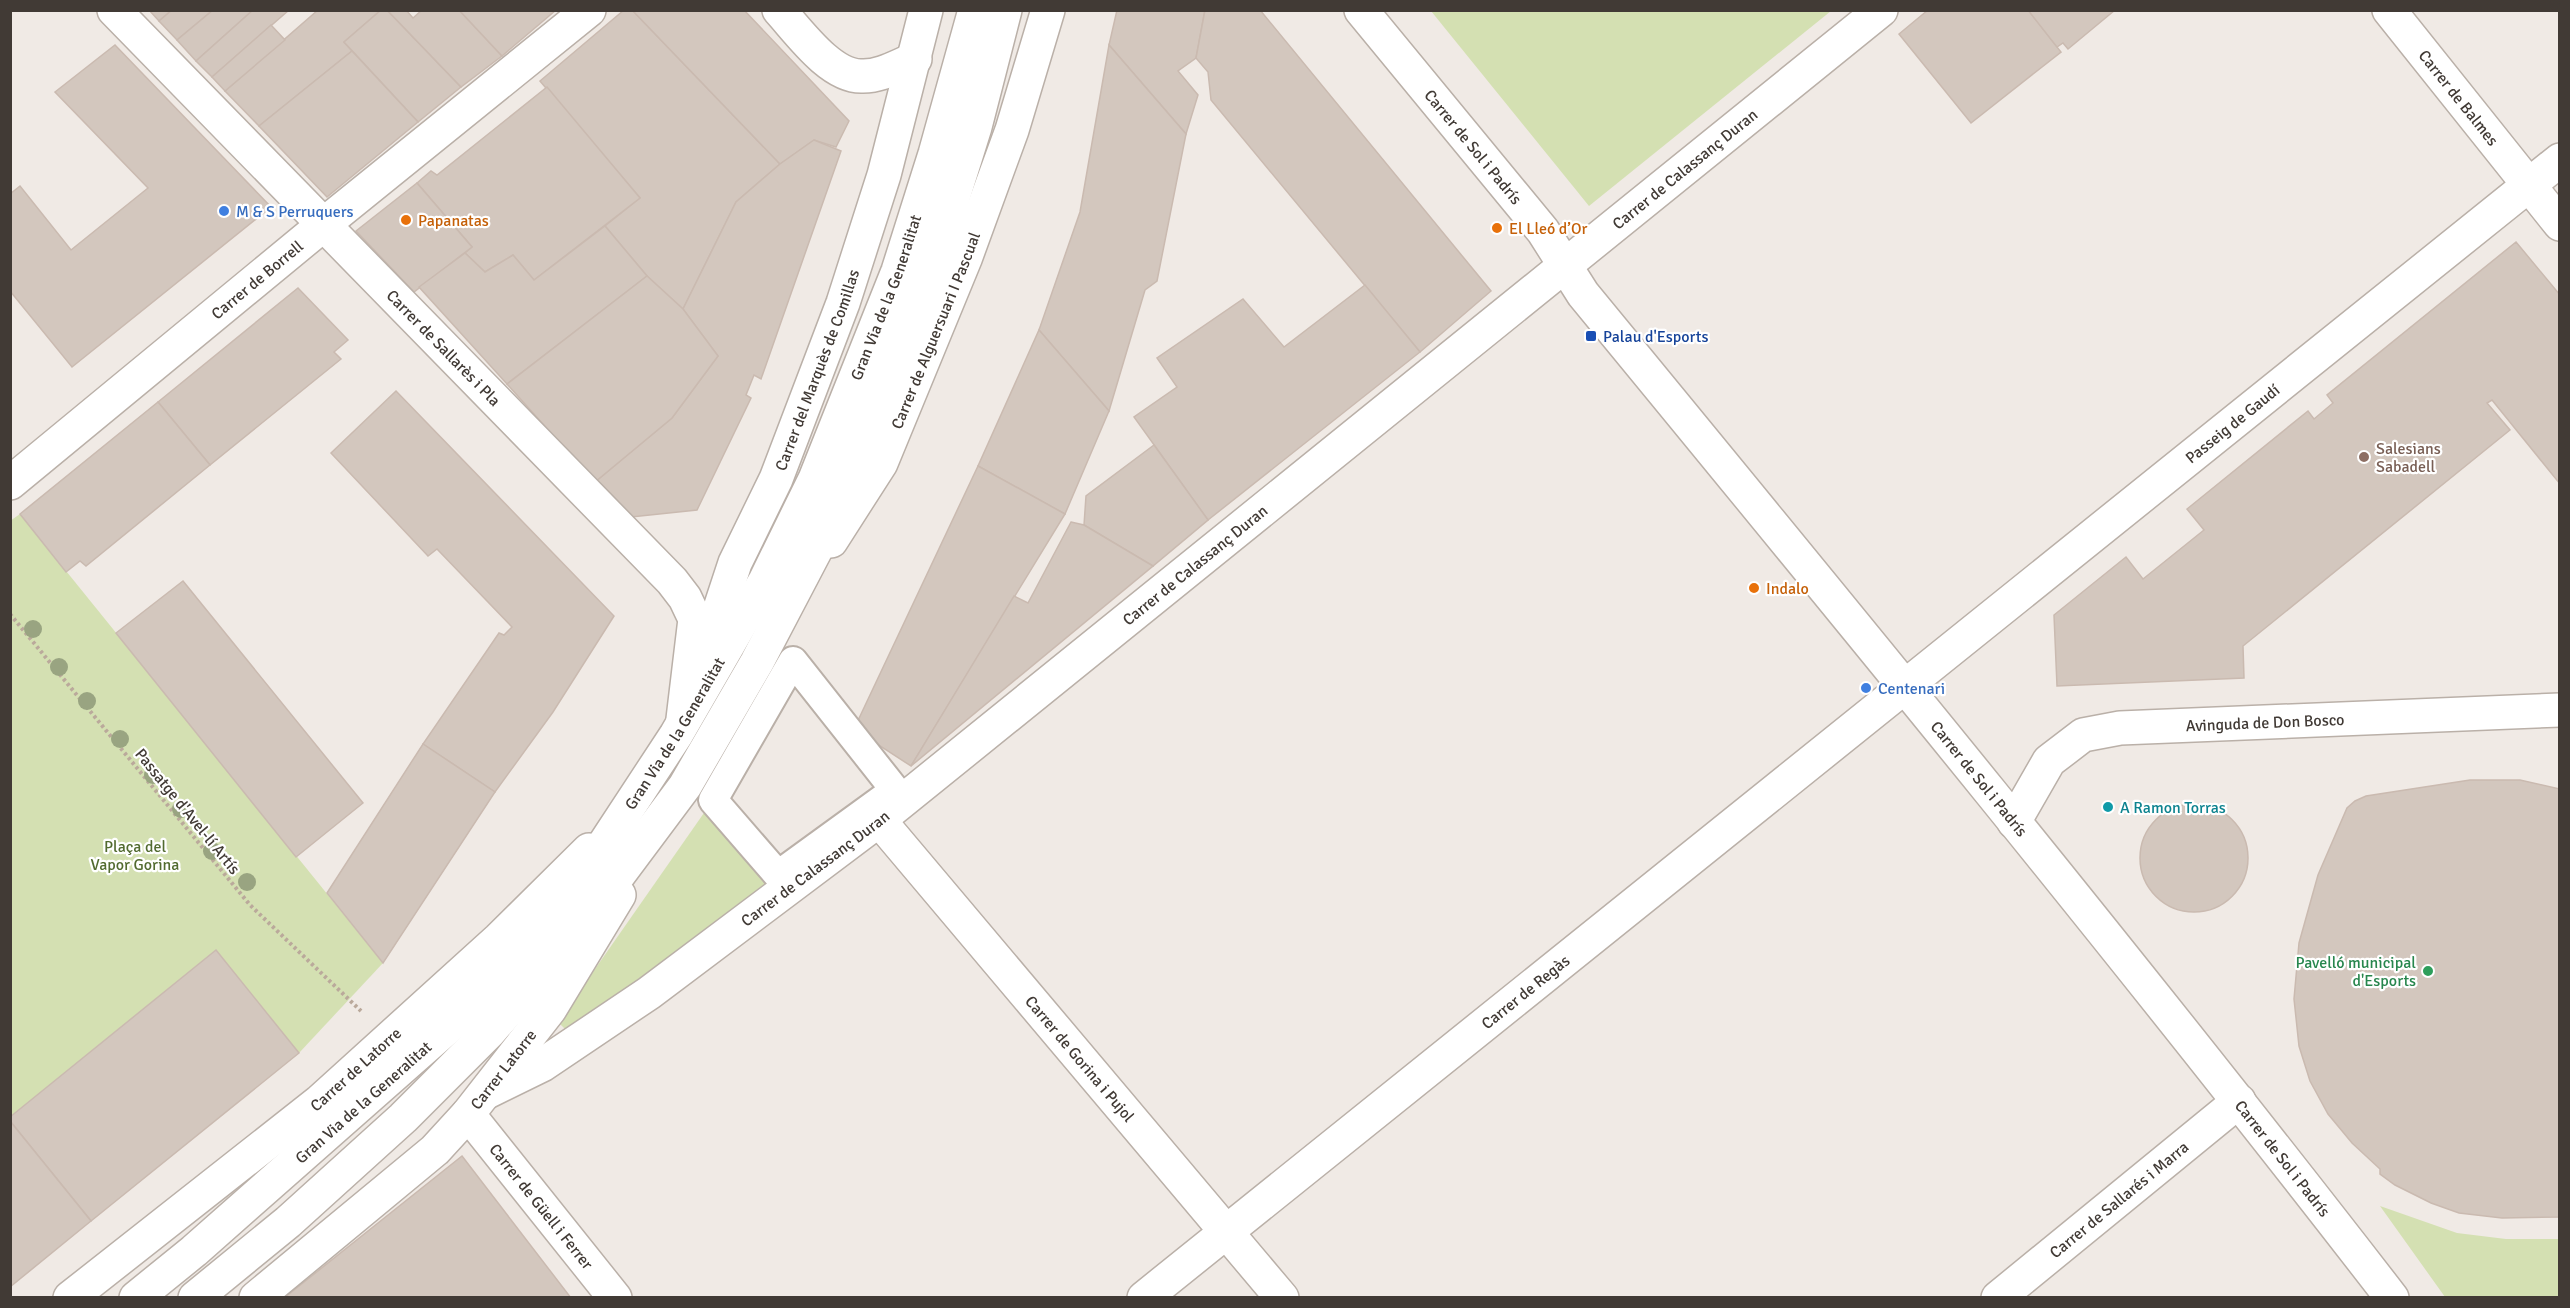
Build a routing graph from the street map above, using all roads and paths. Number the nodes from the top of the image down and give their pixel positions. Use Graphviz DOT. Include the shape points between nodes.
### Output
graph roads {
  1 [pos="114,10"];
  2 [pos="590,10"];
  3 [pos="779,10"];
  4 [pos="926,10"];
  5 [pos="975,10"];
  6 [pos="1005,10"];
  7 [pos="1048,10"];
  8 [pos="1361,10"];
  9 [pos="1881,10"];
  10 [pos="2389,10"];
  11 [pos="915,59"];
  12 [pos="2559,160"];
  13 [pos="2528,186"];
  14 [pos="2559,224"];
  15 [pos="323,225"];
  16 [pos="1566,264"];
  17 [pos="10,483"];
  18 [pos="10,614"];
  19 [pos="774,628"];
  20 [pos="1906,686"];
  21 [pos="2559,710"];
  22 [pos="683,719"];
  23 [pos="685,786"];
  24 [pos="895,790"];
  25 [pos="622,817"];
  26 [pos="879,819"];
  27 [pos="2014,822"];
  28 [pos="361,1011"];
  29 [pos="2239,1101"];
  30 [pos="478,1103"];
  31 [pos="1226,1231"];
  32 [pos="69,1298"];
  33 [pos="136,1298"];
  34 [pos="195,1298"];
  35 [pos="256,1298"];
  36 [pos="615,1298"];
  37 [pos="1144,1298"];
  38 [pos="1282,1298"];
  39 [pos="1998,1298"];
  40 [pos="2392,1298"];
  1 -- 15 [label="street, Carrer de Sallarès i Pla"];
  2 -- 15 [label="street, Carrer de Borrell"];
  3 -- 11 [label="street" via="839,70 861,76"];
  4 -- 11 [label="street, Carrer del Marquès de Comillas"];
  5 -- 22 [label="street, Gran Via de la Generalitat" via="898,271 815,479 765,581"];
  6 -- 19 [label="street, Gran Via de la Generalitat" via="950,207 888,383 824,534"];
  7 -- 19 [label="street, Carrer de Alguersuari I Pascual" via="1012,130 969,248 881,463"];
  8 -- 16 [label="street, Carrer de Sol i Padrís"];
  9 -- 16 [label="street, Carrer de Calassanç Duran"];
  10 -- 13 [label="street, Carrer de Balmes"];
  11 -- 22 [label="street, Carrer del Marquès de Comillas" via="884,175 843,303 776,479 735,563"];
  12 -- 13 [label="street, Passeig de Gaudí"];
  13 -- 14 [label="street, Carrer de Balmes"];
  13 -- 20 [label="street, Passeig de Gaudí"];
  15 -- 17 [label="street, Carrer de Borrell"];
  15 -- 22 [label="street, Carrer de Sallarès i Pla" via="685,598 695,619"];
  16 -- 20 [label="street, Carrer de Sol i Padrís" via="1583,294"];
  16 -- 26 [label="street, Carrer de Calassanç Duran"];
  18 -- 28 [label="path, Passatge d'Avel-lí Artís" via="250,905"];
  19 -- 23 [label="street, Gran Via de la Generalitat"];
  20 -- 27 [label="street, Carrer de Sol i Padrís"];
  20 -- 31 [label="street, Carrer de Regàs"];
  21 -- 27 [label="street, Avinguda de Don Bosco" via="2120,728 2083,735 2049,761"];
  22 -- 25 [label="street, Gran Via de la Generalitat"];
  23 -- 30 [label="street, Carrer Latorre" via="550,1009"];
  23 -- 34 [label="street, Gran Via de la Generalitat" via="570,940 489,1032 403,1118 306,1206"];
  24 -- 24 [label="street" via="777,875 713,800 793,661"];
  25 -- 32 [label="street, Carrer de Latorre" via="499,939 319,1102"];
  25 -- 33 [label="street, Gran Via de la Generalitat" via="569,895 498,983"];
  26 -- 30 [label="street, Carrer de Calassanç Duran" via="649,993"];
  26 -- 31 [label="street, Carrer de Gorina i Pujol"];
  27 -- 29 [label="street, Carrer de Sol i Padrís"];
  29 -- 39 [label="street, Carrer de Sallarés i Marra"];
  29 -- 40 [label="street, Carrer de Sol i Padrís"];
  30 -- 35 [label="street, Carrer Latorre" via="435,1149"];
  30 -- 36 [label="street, Carrer de Güell i Ferrer"];
  31 -- 37 [label="street, Carrer de Regàs"];
  31 -- 38 [label="street, Carrer de Gorina i Pujol"];
}
